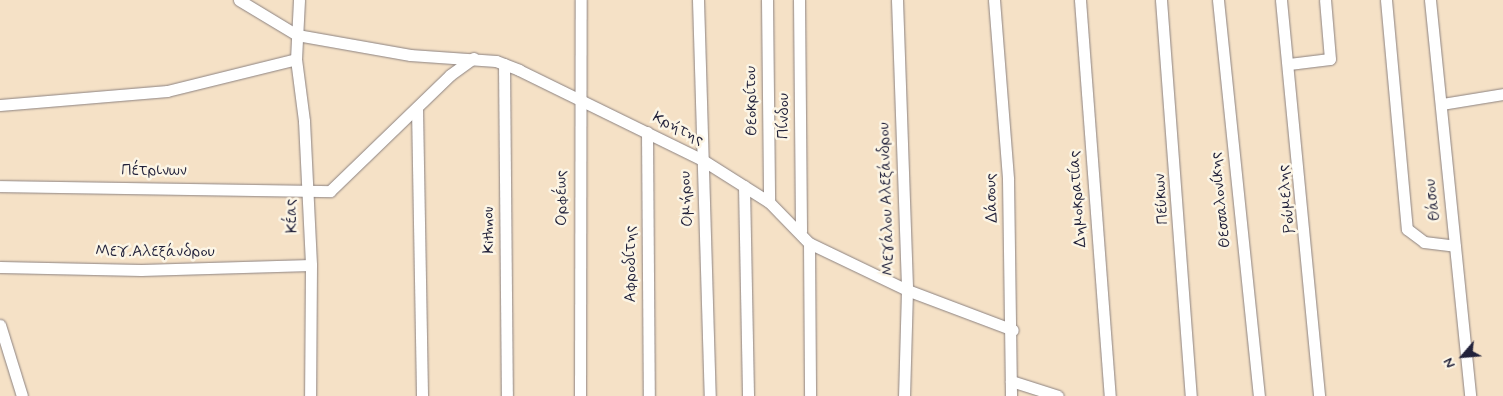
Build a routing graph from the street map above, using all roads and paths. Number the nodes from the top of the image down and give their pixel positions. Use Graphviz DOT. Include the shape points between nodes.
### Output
graph roads {
  1 [pos="239,0"];
  2 [pos="299,0"];
  3 [pos="581,0"];
  4 [pos="698,0"];
  5 [pos="767,0"];
  6 [pos="799,0"];
  7 [pos="897,0"];
  8 [pos="994,0"];
  9 [pos="1080,0"];
  10 [pos="1161,0"];
  11 [pos="1218,0"];
  12 [pos="1281,0"];
  13 [pos="1325,0"];
  14 [pos="1386,0"];
  15 [pos="1430,0"];
  16 [pos="298,35"];
  17 [pos="473,58"];
  18 [pos="296,59"];
  19 [pos="504,64"];
  20 [pos="1289,64"];
  21 [pos="1503,94"];
  22 [pos="578,96"];
  23 [pos="1442,104"];
  24 [pos="0,105"];
  25 [pos="417,108"];
  26 [pos="647,132"];
  27 [pos="701,159"];
  28 [pos="0,186"];
  29 [pos="744,186"];
  30 [pos="307,191"];
  31 [pos="769,202"];
  32 [pos="801,231"];
  33 [pos="809,243"];
  34 [pos="1455,246"];
  35 [pos="311,264"];
  36 [pos="0,267"];
  37 [pos="907,290"];
  38 [pos="0,325"];
  39 [pos="1012,330"];
  40 [pos="1011,382"];
  41 [pos="22,396"];
  42 [pos="310,396"];
  43 [pos="422,396"];
  44 [pos="506,396"];
  45 [pos="580,396"];
  46 [pos="649,396"];
  47 [pos="710,396"];
  48 [pos="748,396"];
  49 [pos="810,396"];
  50 [pos="904,396"];
  51 [pos="1011,396"];
  52 [pos="1058,396"];
  53 [pos="1110,396"];
  54 [pos="1191,396"];
  55 [pos="1259,396"];
  56 [pos="1319,396"];
  57 [pos="1470,396"];
  1 -- 16 [label="street"];
  2 -- 16 [label="street, Κέας"];
  3 -- 22 [label="street, Ορφέως"];
  4 -- 27 [label="street, Ομήρου"];
  5 -- 31 [label="street, Θεοκρίτου"];
  6 -- 32 [label="street, Πίνδου"];
  7 -- 37 [label="street, Μεγάλου Αλεξάνδρου"];
  8 -- 39 [label="street, Δάσους" via="1008,179"];
  9 -- 53 [label="street, Δημοκρατίας"];
  10 -- 54 [label="street, Πεύκων"];
  11 -- 55 [label="street, Θεσσαλονίκης"];
  12 -- 20 [label="street, Ρούμελης"];
  13 -- 20 [label="street" via="1330,59"];
  14 -- 34 [label="street" via="1407,229 1424,242"];
  15 -- 23 [label="street, Θάσου"];
  16 -- 17 [label="street, Κρήτης" via="410,55"];
  16 -- 18 [label="street, Κέας"];
  17 -- 19 [label="street, Κρήτης"];
  17 -- 25 [label="street, Πέτρινων"];
  18 -- 24 [label="street" via="167,91"];
  18 -- 30 [label="street, Κέας"];
  19 -- 22 [label="street, Κρήτης"];
  19 -- 44 [label="street, Κithnou"];
  20 -- 56 [label="street, Ρούμελης"];
  21 -- 23 [label="street"];
  22 -- 26 [label="street, Κρήτης"];
  22 -- 45 [label="street, Ορφέως"];
  23 -- 34 [label="street, Θάσου"];
  25 -- 30 [label="street, Πέτρινων" via="338,187 318,194"];
  25 -- 43 [label="street"];
  26 -- 27 [label="street, Κρήτης"];
  26 -- 46 [label="street, Αφροδίτης"];
  27 -- 29 [label="street, Κρήτης"];
  27 -- 47 [label="street, Ομήρου"];
  28 -- 30 [label="street, Πέτρινων"];
  29 -- 31 [label="street, Κρήτης"];
  29 -- 48 [label="street"];
  30 -- 35 [label="street, Κέας"];
  31 -- 32 [label="street, Κρήτης"];
  32 -- 33 [label="street, Κρήτης"];
  33 -- 37 [label="street"];
  33 -- 49 [label="street"];
  34 -- 57 [label="street, Θάσου"];
  35 -- 36 [label="street, Μεγ.Αλεξάνδρου" via="141,270"];
  35 -- 42 [label="street, Κέας"];
  37 -- 39 [label="street"];
  37 -- 50 [label="street, Μεγάλου Αλεξάνδρου"];
  38 -- 41 [label="street"];
  39 -- 40 [label="street, Δάσους"];
  40 -- 51 [label="street, Δάσους"];
  40 -- 52 [label="street"];
}
